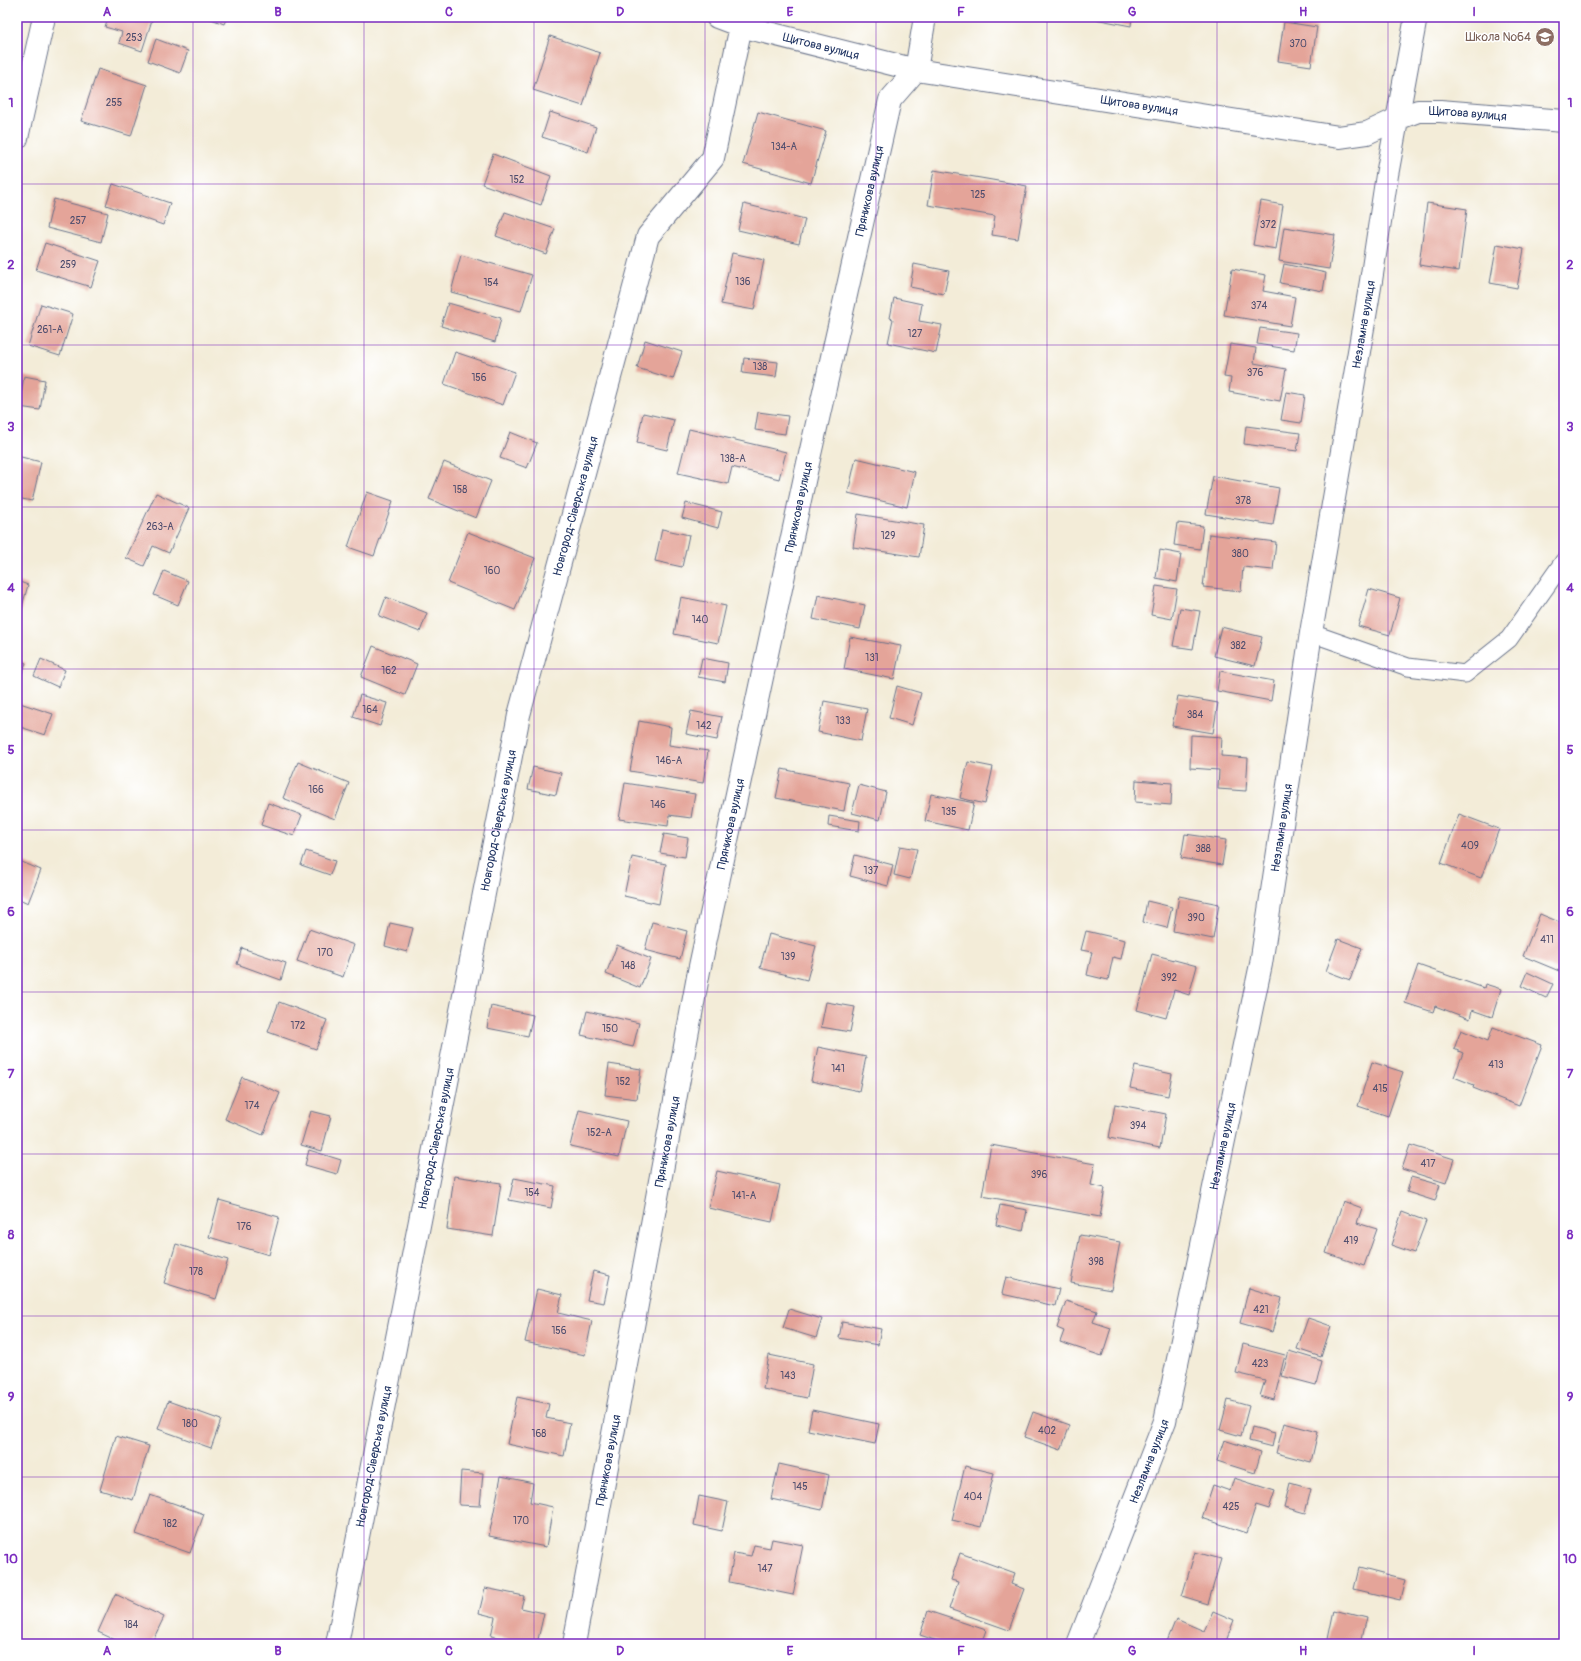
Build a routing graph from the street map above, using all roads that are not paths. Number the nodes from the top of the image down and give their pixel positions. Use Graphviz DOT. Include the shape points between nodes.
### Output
graph roads {
  1 [pos="44,17"];
  2 [pos="717,17"];
  3 [pos="925,17"];
  4 [pos="1416,17"];
  5 [pos="741,26"];
  6 [pos="916,70"];
  7 [pos="1397,118"];
  8 [pos="1564,121"];
  9 [pos="17,138"];
  10 [pos="1564,561"];
  11 [pos="1311,633"];
  12 [pos="336,1644"];
  13 [pos="574,1644"];
  14 [pos="1078,1644"];
  1 -- 9 [label="street"];
  2 -- 5 [label="street, Щитова вулиця"];
  3 -- 6 [label="street"];
  4 -- 7 [label="street, Незламна вулиця"];
  5 -- 6 [label="street, Щитова вулиця"];
  5 -- 12 [label="street, Новгород-Сіверська вулиця" via="713,158 648,236 519,715"];
  6 -- 7 [label="street, Щитова вулиця" via="1339,137 1367,133"];
  6 -- 13 [label="street, Пряникова вулиця" via="890,100 804,480 699,970"];
  7 -- 8 [label="street, Щитова вулиця" via="1418,111 1440,111"];
  7 -- 11 [label="street, Незламна вулиця"];
  10 -- 11 [label="lane" via="1509,639 1465,674 1408,667"];
  11 -- 14 [label="street, Незламна вулиця" via="1260,964 1165,1421"];
}
